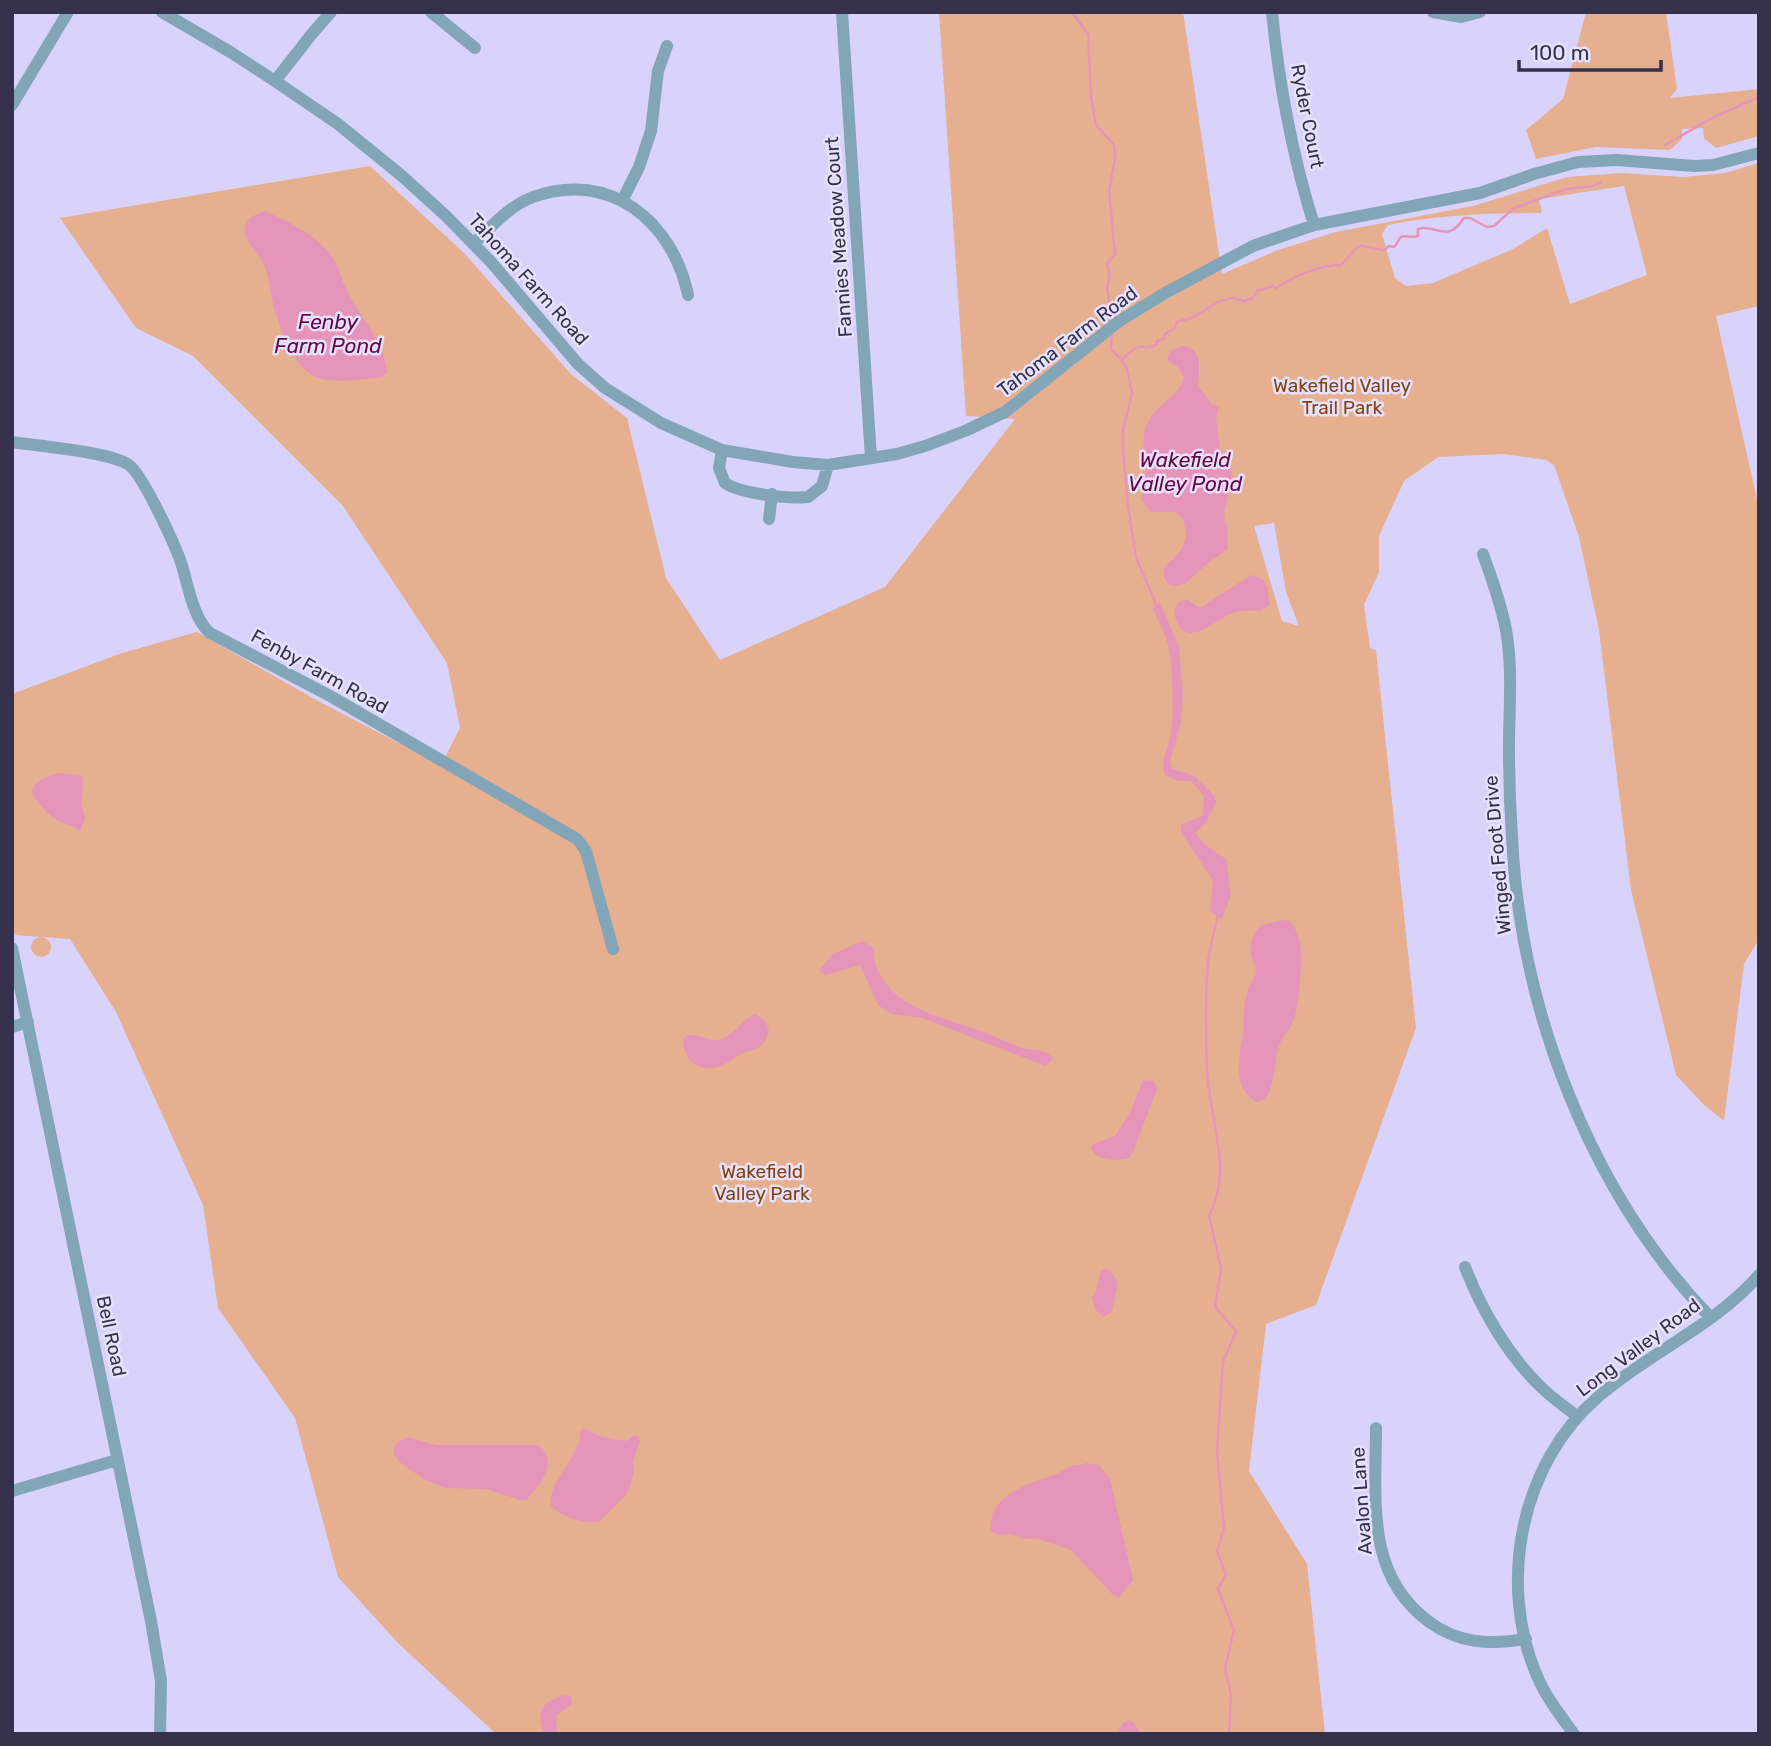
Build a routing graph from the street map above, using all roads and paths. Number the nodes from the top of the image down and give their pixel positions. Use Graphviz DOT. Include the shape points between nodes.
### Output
graph roads {
  1 [pos="68,12"];
  2 [pos="162,12"];
  3 [pos="331,12"];
  4 [pos="431,12"];
  5 [pos="842,12"];
  6 [pos="1272,12"];
  7 [pos="1433,12"];
  8 [pos="1480,12"];
  9 [pos="667,46"];
  10 [pos="475,48"];
  11 [pos="275,81"];
  12 [pos="12,106"];
  13 [pos="1759,153"];
  14 [pos="622,201"];
  15 [pos="1314,225"];
  16 [pos="473,244"];
  17 [pos="688,295"];
  18 [pos="12,443"];
  19 [pos="722,450"];
  20 [pos="871,458"];
  21 [pos="828,465"];
  22 [pos="772,494"];
  23 [pos="769,519"];
  24 [pos="1483,554"];
  25 [pos="12,948"];
  26 [pos="613,949"];
  27 [pos="29,1023"];
  28 [pos="12,1027"];
  29 [pos="1465,1267"];
  30 [pos="1759,1275"];
  31 [pos="1710,1317"];
  32 [pos="1577,1416"];
  33 [pos="1376,1427"];
  34 [pos="117,1460"];
  35 [pos="12,1490"];
  36 [pos="1526,1639"];
  37 [pos="160,1734"];
  38 [pos="1574,1734"];
  1 -- 12 [label="street"];
  2 -- 11 [label="street, Tahoma Farm Road"];
  3 -- 11 [label="street"];
  4 -- 10 [label="street"];
  5 -- 20 [label="street, Fannies Meadow Court"];
  6 -- 15 [label="street, Ryder Court" via="1286,121"];
  7 -- 8 [label="street" via="1461,17"];
  9 -- 14 [label="street" via="658,71 651,131"];
  11 -- 16 [label="street, Tahoma Farm Road" via="370,149"];
  13 -- 15 [label="street, Tahoma Farm Road" via="1694,166 1578,162 1480,193"];
  14 -- 16 [label="street" via="589,191 545,194 519,204"];
  14 -- 17 [label="street" via="664,235 681,267"];
  15 -- 20 [label="street, Tahoma Farm Road" via="1253,246 1165,293 1118,322 1005,412 925,446"];
  16 -- 19 [label="street, Tahoma Farm Road" via="605,388 662,423"];
  18 -- 26 [label="street, Fenby Farm Road" via="111,457 129,465 176,545 189,592 210,634 332,697 577,839 586,851"];
  19 -- 21 [label="street, Tahoma Farm Road"];
  19 -- 22 [label="street" via="719,468 725,484"];
  20 -- 21 [label="street, Tahoma Farm Road"];
  21 -- 22 [label="street" via="815,494 804,498"];
  22 -- 23 [label="street"];
  24 -- 31 [label="street, Winged Foot Drive" via="1508,648 1514,874 1523,941 1543,1019 1575,1107 1607,1172 1658,1254"];
  25 -- 27 [label="street, Bell Road"];
  27 -- 28 [label="street"];
  27 -- 34 [label="street, Bell Road"];
  29 -- 32 [label="street" via="1478,1297 1523,1368"];
  30 -- 31 [label="street, Long Valley Road"];
  31 -- 32 [label="street, Long Valley Road" via="1619,1380"];
  32 -- 36 [label="street, Long Valley Road" via="1539,1479 1525,1521 1518,1579"];
  33 -- 36 [label="street, Avalon Lane" via="1379,1540 1388,1574 1402,1597 1433,1625 1466,1640"];
  34 -- 35 [label="street"];
  34 -- 37 [label="street, Bell Road" via="159,1664"];
  36 -- 38 [label="street, Long Valley Road" via="1544,1691"];
}
